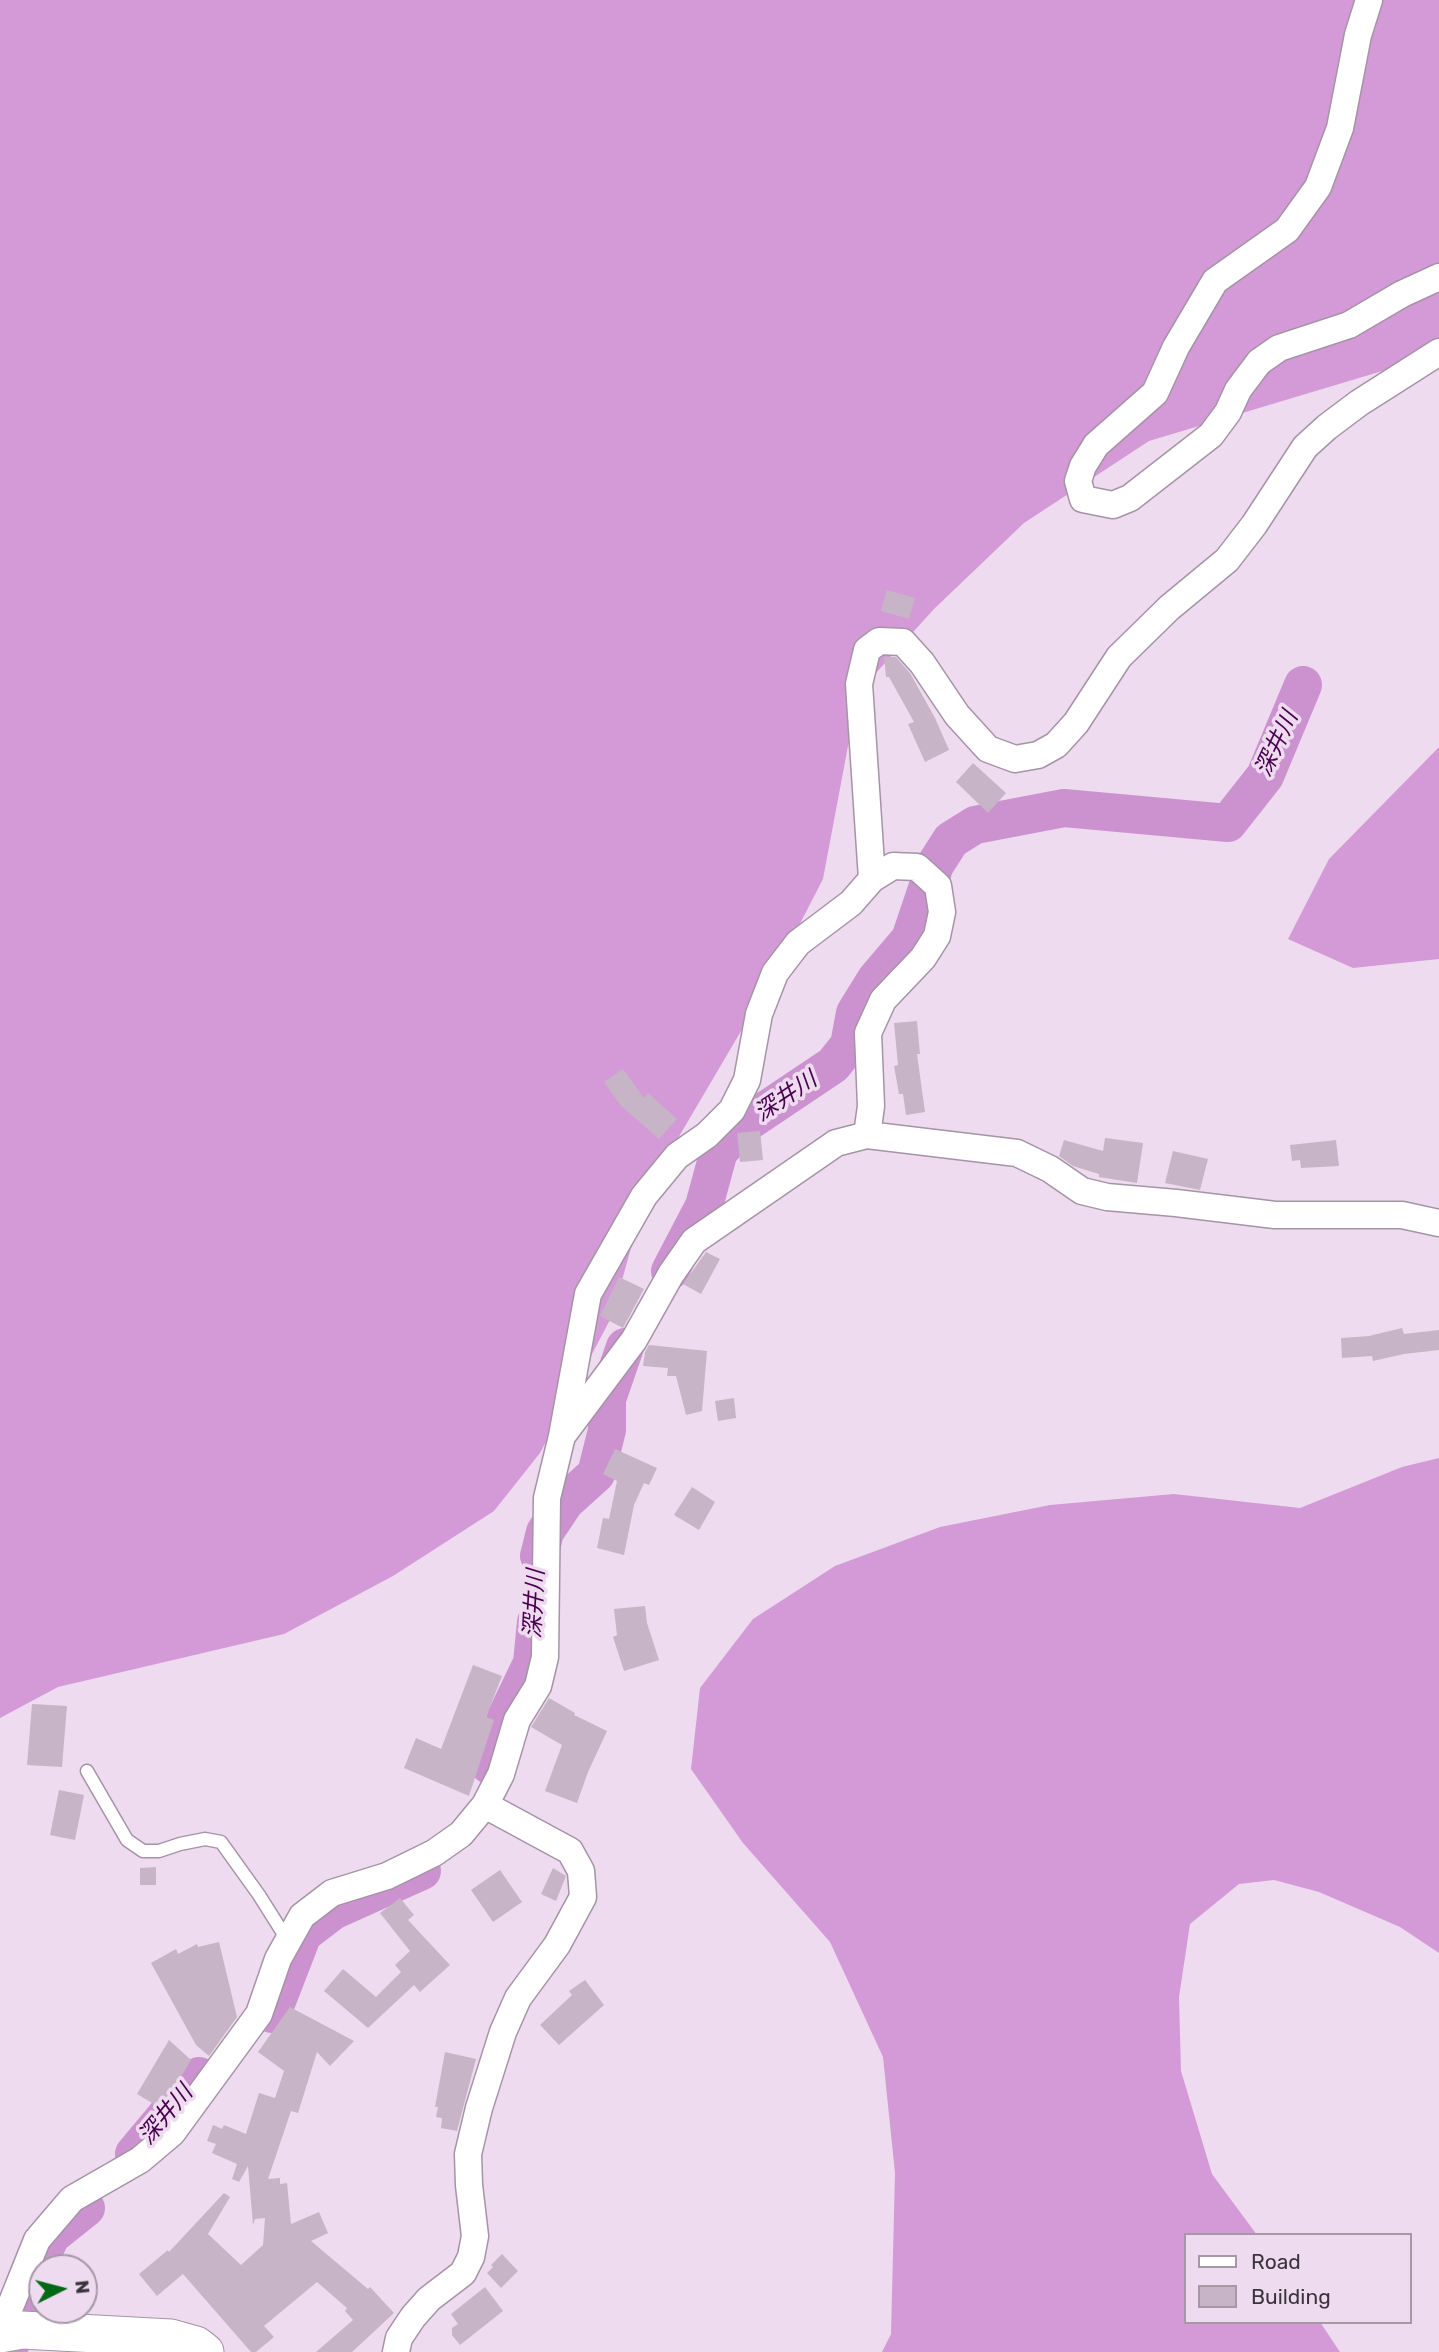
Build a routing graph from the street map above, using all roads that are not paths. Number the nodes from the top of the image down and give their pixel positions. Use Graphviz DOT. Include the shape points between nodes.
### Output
graph roads {
  1 [pos="1369,0"];
  2 [pos="1439,276"];
  3 [pos="1439,352"];
  4 [pos="872,879"];
  5 [pos="867,1135"];
  6 [pos="1439,1223"];
  7 [pos="562,1436"];
  8 [pos="88,1771"];
  9 [pos="485,1805"];
  10 [pos="288,1941"];
  11 [pos="8,2332"];
  12 [pos="205,2352"];
  13 [pos="396,2352"];
  1 -- 2 [label="street" via="1340,128 1318,187 1287,230 1215,281 1155,393 1096,445 1083,466 1078,481 1083,499 1113,505 1130,498 1211,435 1259,362 1279,348 1349,325"];
  3 -- 4 [label="street" via="1359,403 1306,447 1227,560 1119,657 1076,723 1056,745 1038,755 1015,759 988,749 903,642 879,641 867,650 859,684"];
  4 -- 5 [label="street" via="892,866 917,867 938,886 942,912 937,936 883,1000 868,1033 871,1106"];
  4 -- 7 [label="street" via="851,903 798,943 775,973 759,1014 747,1080 732,1110 677,1156 644,1196 609,1255 589,1294"];
  5 -- 6 [label="street" via="1017,1153 1082,1191 1108,1197 1275,1215 1402,1215"];
  5 -- 7 [label="street" via="836,1143 694,1241 634,1340"];
  7 -- 9 [label="street" via="547,1498 545,1657 538,1686 517,1720"];
  8 -- 10 [label="lane" via="127,1840 143,1851 205,1839 221,1842"];
  9 -- 10 [label="street" via="461,1834 434,1853 387,1876 332,1894 302,1916"];
  9 -- 13 [label="street" via="570,1851 581,1871 583,1897 558,1945 518,1998 479,2108 468,2154 475,2236 471,2258 463,2273 414,2317"];
  10 -- 11 [label="street" via="258,2014 172,2133 140,2160 72,2199 37,2240"];
  11 -- 12 [label="street" via="171,2338"];
}
